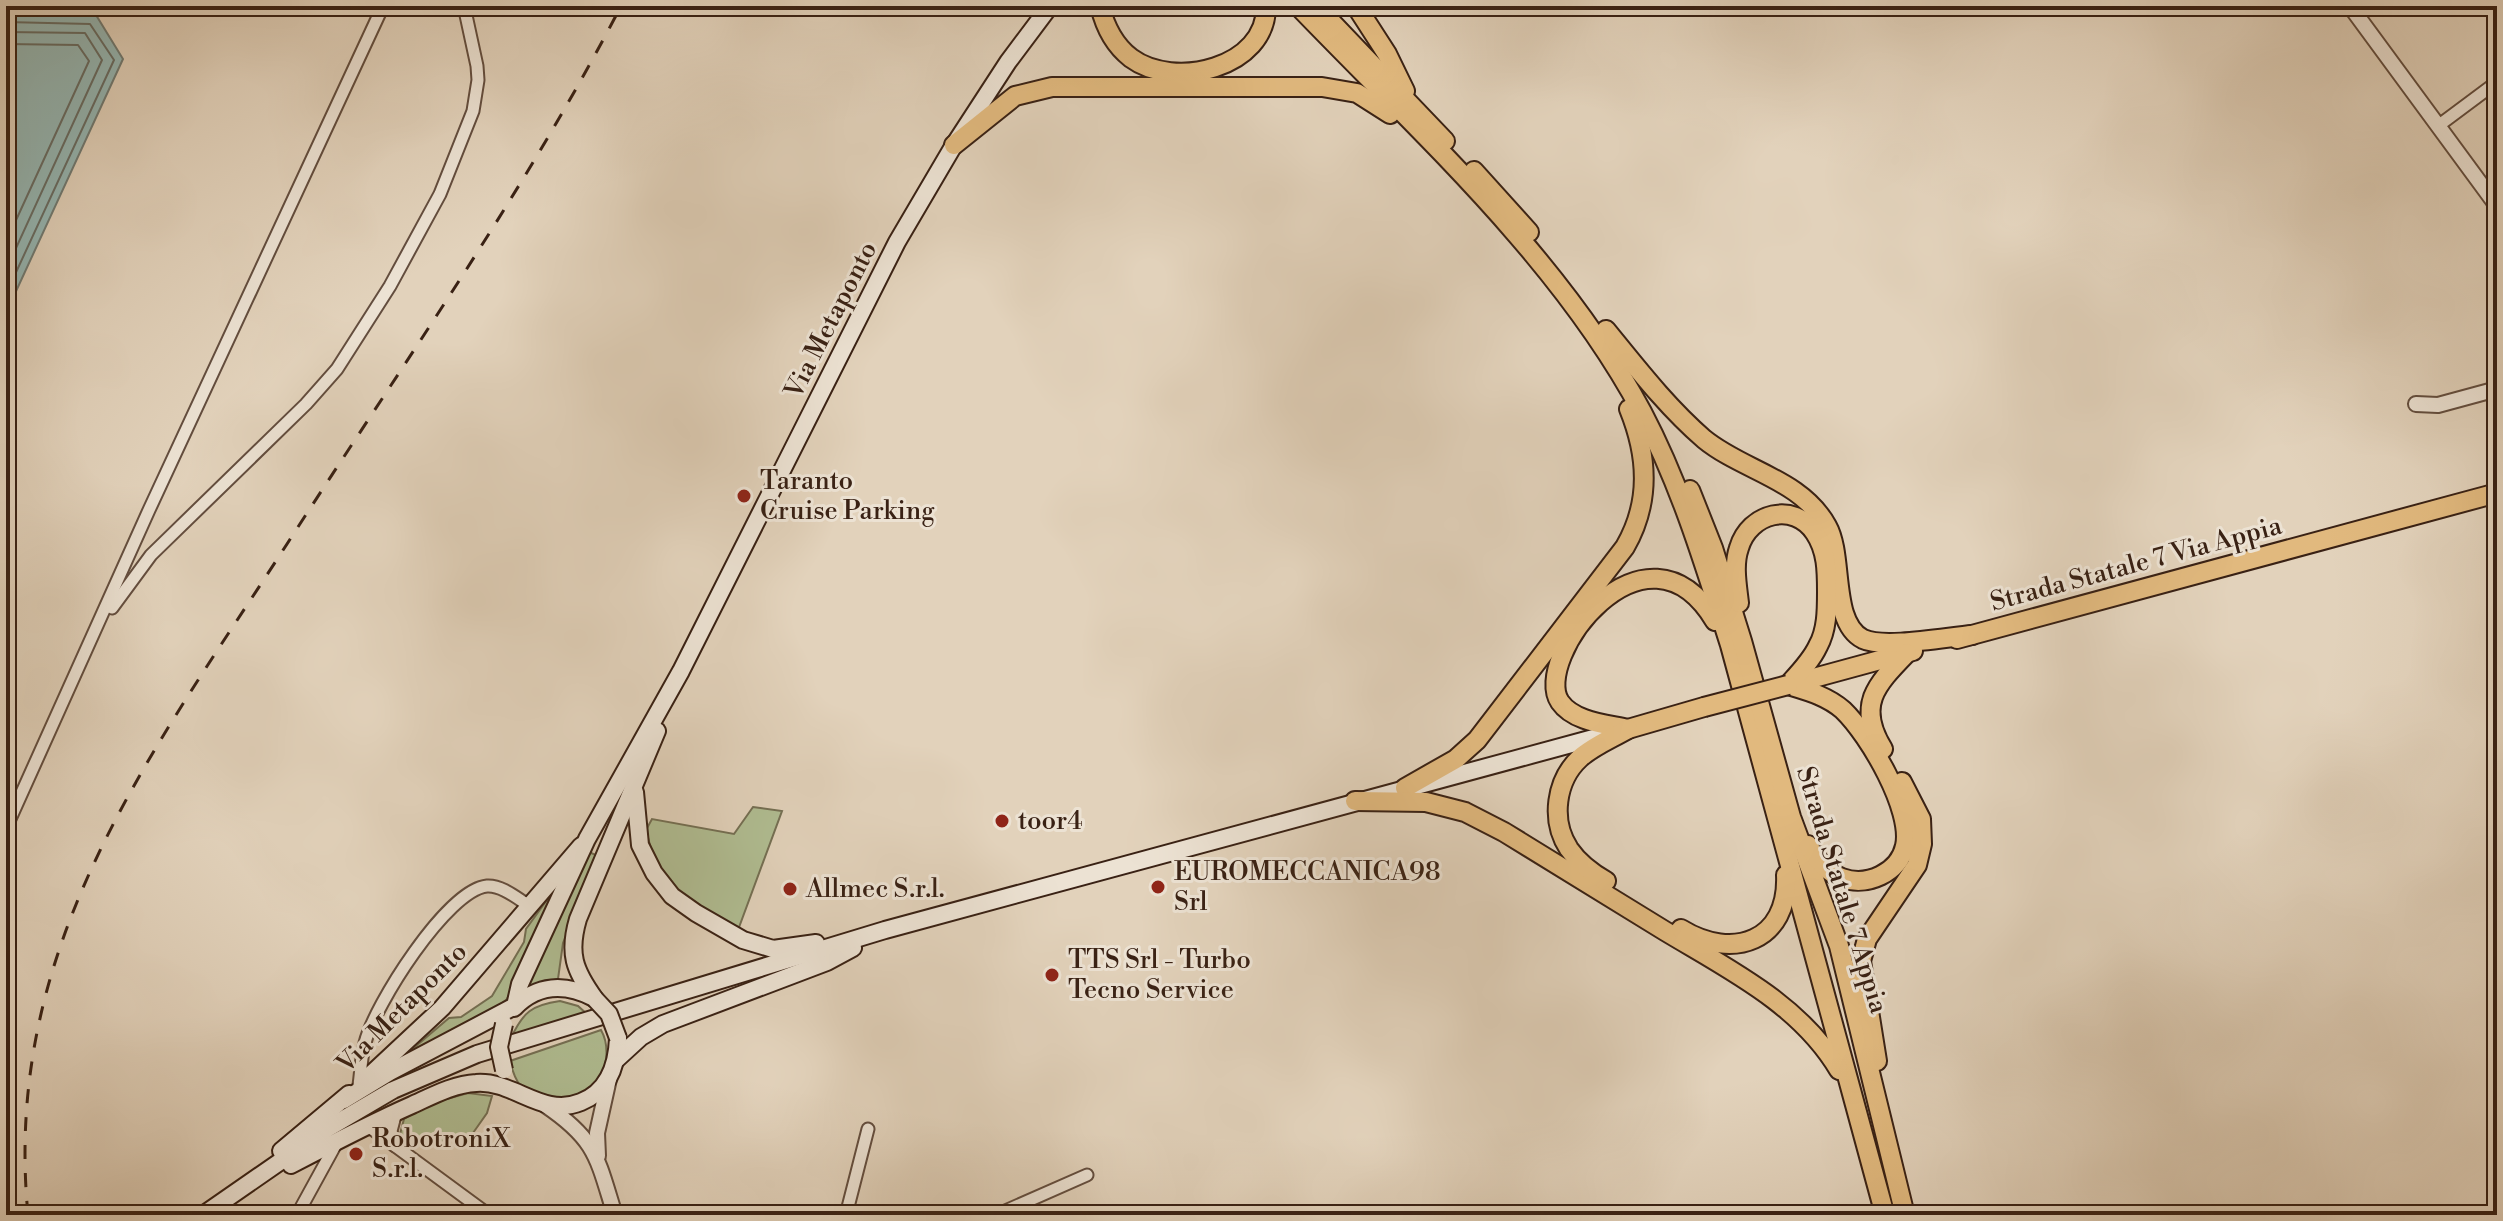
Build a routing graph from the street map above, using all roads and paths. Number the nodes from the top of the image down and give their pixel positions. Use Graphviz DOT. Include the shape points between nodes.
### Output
graph roads {
  1 [pos="383,6"];
  2 [pos="464,6"];
  3 [pos="1050,6"];
  4 [pos="1100,6"];
  5 [pos="1266,6"];
  6 [pos="1298,6"];
  7 [pos="1316,6"];
  8 [pos="1356,6"];
  9 [pos="2350,6"];
  10 [pos="2497,82"];
  11 [pos="1413,108"];
  12 [pos="2438,126"];
  13 [pos="1425,138"];
  14 [pos="954,145"];
  15 [pos="2497,206"];
  16 [pos="1600,332"];
  17 [pos="2497,389"];
  18 [pos="2416,404"];
  19 [pos="2497,493"];
  20 [pos="1972,635"];
  21 [pos="1736,643"];
  22 [pos="87,650"];
  23 [pos="1907,653"];
  24 [pos="681,671"];
  25 [pos="1745,675"];
  26 [pos="1788,685"];
  27 [pos="1628,729"];
  28 [pos="635,785"];
  29 [pos="1405,788"];
  30 [pos="1355,801"];
  31 [pos="1791,817"];
  32 [pos="6,828"];
  33 [pos="587,839"];
  34 [pos="1785,842"];
  35 [pos="531,907"];
  36 [pos="885,930"];
  37 [pos="595,999"];
  38 [pos="515,1006"];
  39 [pos="617,1059"];
  40 [pos="609,1079"];
  41 [pos="359,1085"];
  42 [pos="1849,1089"];
  43 [pos="526,1097"];
  44 [pos="344,1100"];
  45 [pos="545,1105"];
  46 [pos="396,1112"];
  47 [pos="368,1126"];
  48 [pos="868,1129"];
  49 [pos="337,1142"];
  50 [pos="1886,1143"];
  51 [pos="396,1146"];
  52 [pos="598,1160"];
  53 [pos="1087,1175"];
  54 [pos="233,1195"];
  55 [pos="203,1215"];
  56 [pos="297,1215"];
  57 [pos="489,1215"];
  58 [pos="615,1215"];
  59 [pos="846,1215"];
  60 [pos="996,1215"];
  61 [pos="1885,1215"];
  62 [pos="1905,1215"];
  1 -- 22 [label="street"];
  2 -- 22 [label="street" via="477,66 476,100 440,194 396,276 337,369 151,555"];
  3 -- 14 [label="main road, Via Metaponto"];
  4 -- 5 [label="main road" via="1110,35 1129,57 1178,72 1222,65 1241,55 1261,29"];
  6 -- 13 [label="main road"];
  7 -- 11 [label="main road"];
  8 -- 11 [label="main road"];
  9 -- 12 [label="street"];
  10 -- 12 [label="street"];
  11 -- 16 [label="main road" via="1573,284"];
  12 -- 15 [label="street"];
  13 -- 14 [label="main road" via="1363,96 1334,88 1068,86 1015,96"];
  13 -- 16 [label="main road"];
  14 -- 24 [label="main road, Via Metaponto" via="897,242"];
  16 -- 20 [label="main road" via="1705,440 1811,504 1828,527 1842,609 1861,638 1879,643"];
  16 -- 21 [label="main road" via="1637,380 1677,457 1713,548"];
  16 -- 29 [label="main road" via="1599,356 1628,407 1642,449 1644,489 1636,526 1612,566 1477,740 1456,759"];
  17 -- 18 [label="street" via="2438,405"];
  19 -- 20 [label="main road, Strada Statale 7 Via Appia"];
  20 -- 23 [label="main road, Strada Statale 7 Via Appia"];
  21 -- 25 [label="main road"];
  21 -- 26 [label="main road" via="1739,547 1749,529 1767,515 1802,520 1825,553 1827,615 1820,644"];
  21 -- 27 [label="main road" via="1687,588 1664,578 1619,586 1573,637 1558,663 1554,684 1559,701 1571,713"];
  22 -- 32 [label="street"];
  23 -- 26 [label="main road, Strada Statale 7 Via Appia"];
  23 -- 50 [label="main road" via="1877,684 1871,708 1873,732 1921,819 1922,844 1917,865 1867,939 1861,961"];
  24 -- 28 [label="main road"];
  24 -- 33 [label="main road"];
  25 -- 31 [label="main road, Strada Statale 7 Appia"];
  25 -- 34 [label="main road, Strada Statale 7 Appia"];
  26 -- 27 [label="main road, Strada Statale 7 Via Appia, bridge"];
  26 -- 31 [label="main road" via="1825,697 1844,711 1868,742 1900,805 1905,847 1884,874 1870,880 1843,878 1817,860"];
  27 -- 29 [label="main road"];
  27 -- 34 [label="main road, Strada Statale 7 Via Appia" via="1581,756 1565,776 1558,797 1558,821 1568,848 1590,871 1692,936 1728,946 1753,941 1774,924 1787,896"];
  28 -- 36 [label="main road" via="640,845 654,873 672,896 720,928 773,949"];
  28 -- 37 [label="main road" via="572,940 581,980"];
  29 -- 30 [label="main road"];
  30 -- 36 [label="main road"];
  30 -- 42 [label="main road" via="1426,802 1465,812 1504,832 1737,974 1797,1017 1828,1053"];
  31 -- 50 [label="main road, Strada Statale 7 Appia" via="1839,946"];
  33 -- 35 [label="main road, Via Metaponto"];
  33 -- 38 [label="main road" via="520,984"];
  34 -- 42 [label="main road, Strada Statale 7 Appia"];
  35 -- 41 [label="main road, Via Metaponto" via="442,1008"];
  35 -- 41 [label="street" via="489,885 440,921 409,959 378,1013 365,1041"];
  36 -- 39 [label="main road" via="827,962 663,1024"];
  36 -- 54 [label="main road" via="477,1054 393,1090"];
  37 -- 38 [label="main road" via="557,987 533,993"];
  37 -- 39 [label="main road, bridge" via="609,1014 618,1038"];
  38 -- 43 [label="main road, bridge" via="499,1047 504,1070"];
  38 -- 44 [label="main road"];
  39 -- 40 [label="main road"];
  40 -- 45 [label="main road" via="580,1103"];
  40 -- 52 [label="street" via="597,1133"];
  41 -- 44 [label="main road, Via Metaponto"];
  42 -- 61 [label="main road, Strada Statale 7 Appia"];
  43 -- 45 [label="main road"];
  43 -- 46 [label="main road" via="475,1083"];
  44 -- 54 [label="main road, Via Metaponto"];
  45 -- 52 [label="street" via="574,1125"];
  46 -- 47 [label="main road"];
  46 -- 51 [label="street" via="391,1131"];
  47 -- 49 [label="main road"];
  47 -- 51 [label="street"];
  48 -- 59 [label="street"];
  49 -- 54 [label="main road"];
  49 -- 56 [label="street"];
  50 -- 62 [label="main road, Strada Statale 7 Appia"];
  51 -- 57 [label="street"];
  52 -- 58 [label="street"];
  53 -- 60 [label="street"];
  54 -- 55 [label="main road"];
}
